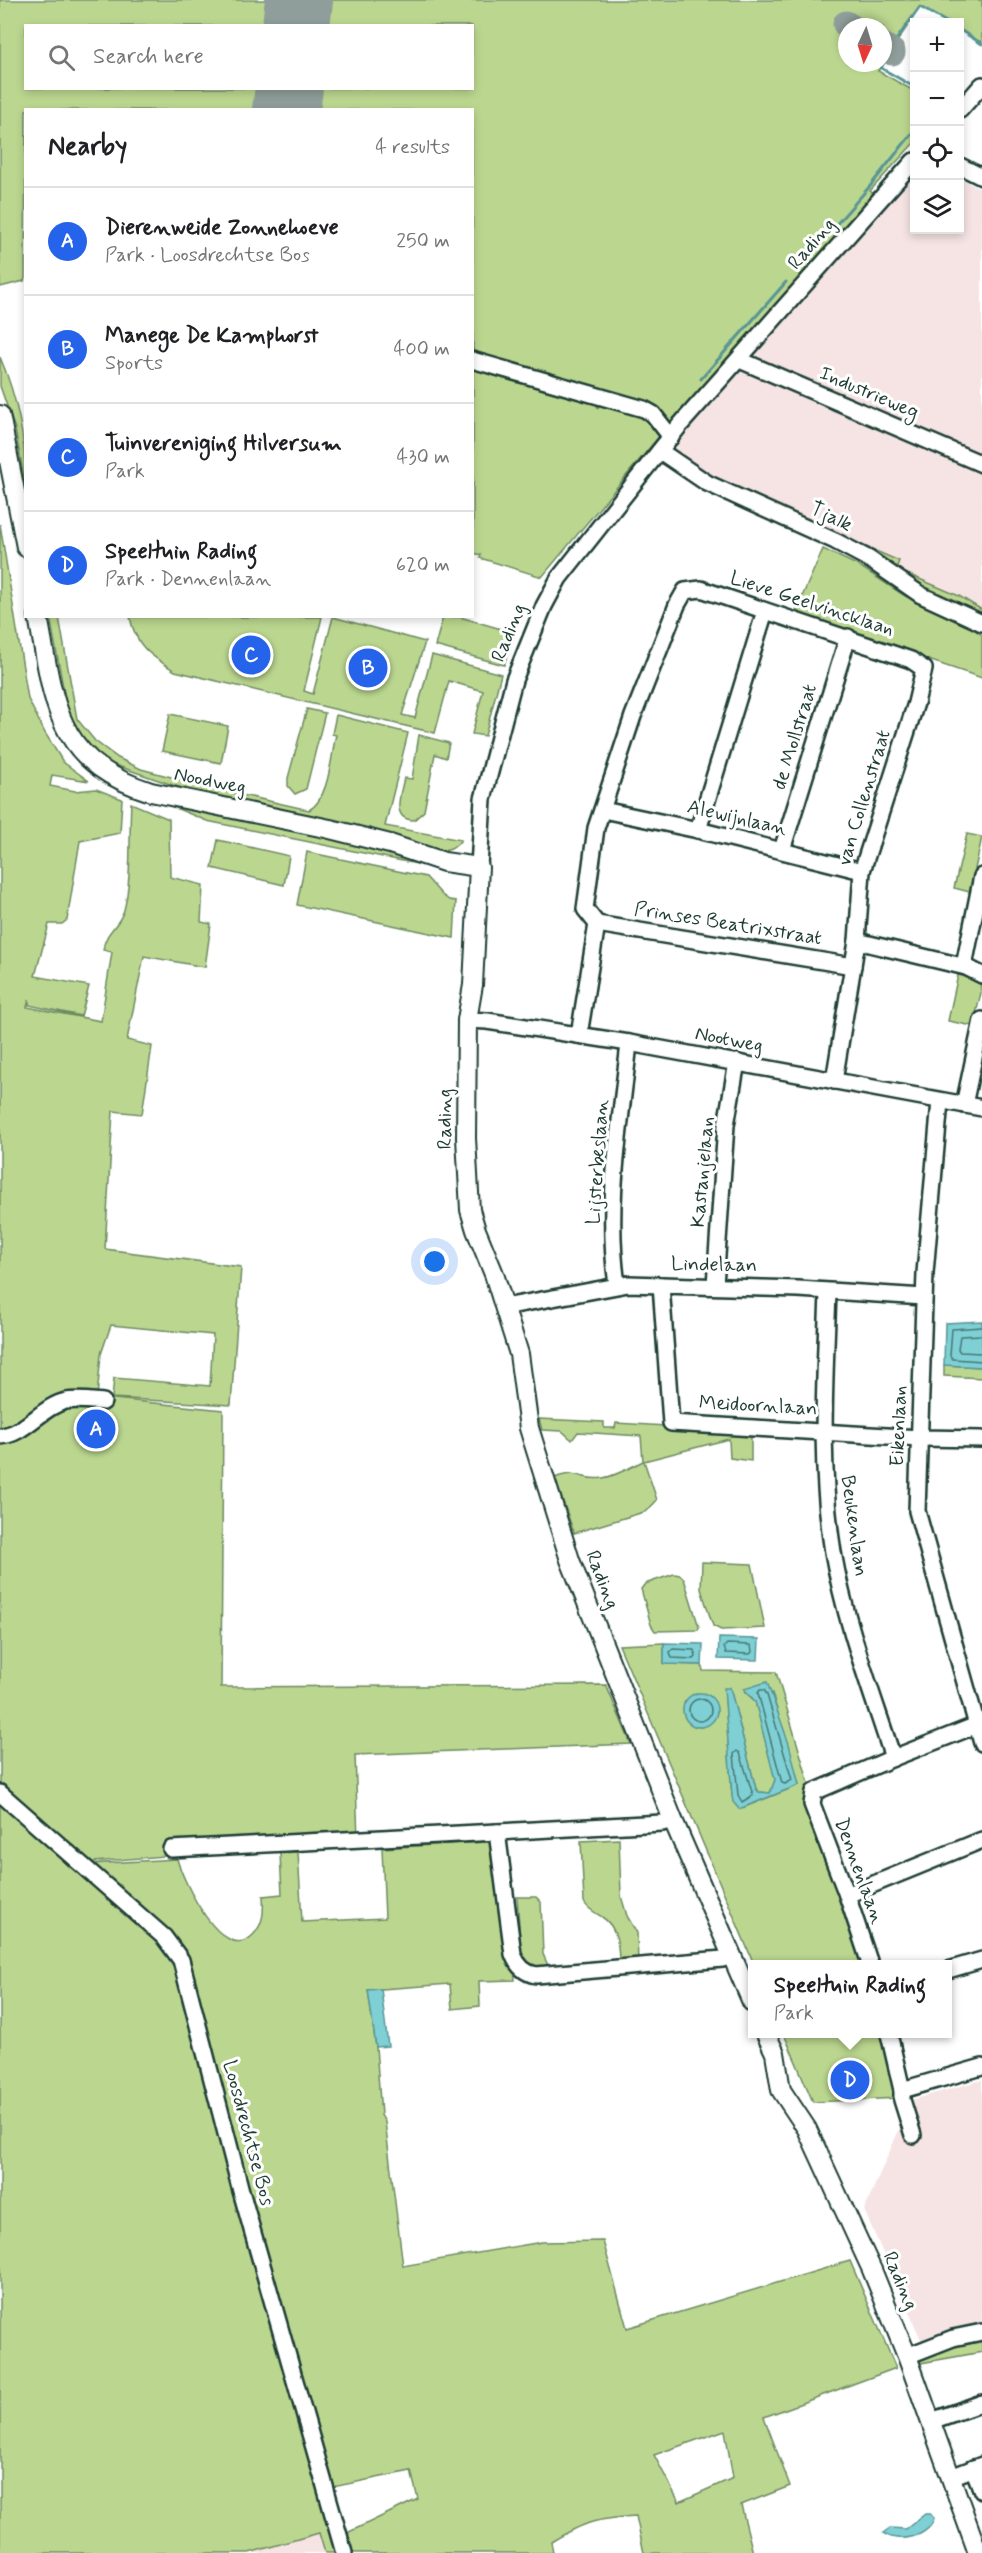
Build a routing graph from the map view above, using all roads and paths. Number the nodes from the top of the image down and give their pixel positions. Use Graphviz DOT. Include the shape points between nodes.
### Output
graph roads {
  1 [pos="980,90"];
  2 [pos="964,106"];
  3 [pos="910,167"];
  4 [pos="964,168"];
  5 [pos="982,177"];
  6 [pos="740,360"];
  7 [pos="474,361"];
  8 [pos="0,414"];
  9 [pos="671,437"];
  10 [pos="660,451"];
  11 [pos="982,464"];
  12 [pos="24,537"];
  13 [pos="765,611"];
  14 [pos="38,618"];
  15 [pos="982,623"];
  16 [pos="848,637"];
  17 [pos="924,669"];
  18 [pos="603,810"];
  19 [pos="698,830"];
  20 [pos="782,850"];
  21 [pos="479,867"];
  22 [pos="862,871"];
  23 [pos="982,876"];
  24 [pos="597,924"];
  25 [pos="857,941"];
  26 [pos="853,966"];
  27 [pos="964,966"];
  28 [pos="982,975"];
  29 [pos="467,1020"];
  30 [pos="982,1020"];
  31 [pos="579,1035"];
  32 [pos="629,1043"];
  33 [pos="736,1062"];
  34 [pos="834,1081"];
  35 [pos="940,1101"];
  36 [pos="964,1105"];
  37 [pos="982,1108"];
  38 [pos="617,1284"];
  39 [pos="661,1285"];
  40 [pos="715,1285"];
  41 [pos="828,1292"];
  42 [pos="924,1297"];
  43 [pos="504,1307"];
  44 [pos="103,1402"];
  45 [pos="823,1430"];
  46 [pos="0,1436"];
  47 [pos="920,1438"];
  48 [pos="982,1439"];
  49 [pos="979,1724"];
  50 [pos="982,1743"];
  51 [pos="893,1758"];
  52 [pos="0,1793"];
  53 [pos="673,1820"];
  54 [pos="496,1832"];
  55 [pos="982,1840"];
  56 [pos="171,1849"];
  57 [pos="847,1895"];
  58 [pos="723,1959"];
  59 [pos="868,1960"];
  60 [pos="982,1960"];
  61 [pos="952,1969"];
  62 [pos="748,1991"];
  63 [pos="768,2038"];
  64 [pos="890,2038"];
  65 [pos="982,2067"];
  66 [pos="902,2090"];
  67 [pos="913,2135"];
  68 [pos="982,2332"];
  69 [pos="907,2356"];
  70 [pos="982,2403"];
  71 [pos="937,2419"];
  72 [pos="978,2467"];
  73 [pos="951,2477"];
  74 [pos="982,2491"];
  75 [pos="344,2553"];
  76 [pos="978,2553"];
  1 -- 2 [label="street"];
  3 -- 6 [label="street, Rading"];
  4 -- 5 [label="street"];
  6 -- 9 [label="street, Rading"];
  6 -- 11 [label="street, Industrieweg"];
  7 -- 9 [label="street" via="644,409 653,414"];
  8 -- 12 [label="main road"];
  9 -- 10 [label="street, Rading"];
  10 -- 15 [label="street, Tjalk" via="707,483 834,541 869,559 921,595"];
  10 -- 21 [label="street, Rading" via="559,578 544,606 514,680 486,785"];
  13 -- 16 [label="street, Lieve Geelvincklaan"];
  13 -- 18 [label="street, Lieve Geelvincklaan" via="701,590 685,591 633,716"];
  13 -- 19 [label="street"];
  14 -- 21 [label="main road, Noodweg" via="60,719 80,752 101,770 151,792 330,829 444,862"];
  16 -- 17 [label="street, Lieve Geelvincklaan" via="911,660"];
  16 -- 20 [label="street, de Mollstraat"];
  17 -- 22 [label="street, van Collenstraat"];
  18 -- 19 [label="street, Alewijnlaan"];
  18 -- 24 [label="street" via="596,828 585,909"];
  19 -- 20 [label="street, Alewijnlaan"];
  20 -- 22 [label="street, Alewijnlaan"];
  21 -- 29 [label="main road, Rading" via="473,985"];
  22 -- 25 [label="street, van Collenstraat"];
  23 -- 27 [label="street"];
  24 -- 26 [label="street, Prinses Beatrixstraat"];
  24 -- 31 [label="street"];
  25 -- 26 [label="street, van Collenstraat"];
  25 -- 27 [label="street"];
  26 -- 34 [label="street, van Collenstraat"];
  27 -- 28 [label="street"];
  29 -- 31 [label="street, Nootweg"];
  29 -- 43 [label="main road, Rading" via="470,1210"];
  30 -- 36 [label="street"];
  31 -- 32 [label="street, Nootweg"];
  32 -- 33 [label="street, Nootweg"];
  32 -- 38 [label="street, Lijsterbeslaan" via="614,1198"];
  33 -- 34 [label="street, Nootweg"];
  33 -- 40 [label="street, Kastanjelaan" via="726,1125"];
  34 -- 35 [label="street, Nootweg"];
  35 -- 36 [label="street, Nootweg"];
  35 -- 42 [label="street, Eikenlaan"];
  36 -- 37 [label="street, Nootweg"];
  38 -- 39 [label="street, Lindelaan"];
  38 -- 43 [label="street, Lindelaan"];
  39 -- 40 [label="street, Lindelaan"];
  39 -- 45 [label="street, Meidoornlaan" via="671,1423"];
  40 -- 41 [label="street, Lindelaan"];
  41 -- 42 [label="street, Lindelaan"];
  41 -- 45 [label="street, Beukenlaan"];
  42 -- 47 [label="street, Eikenlaan"];
  43 -- 53 [label="main road, Rading" via="519,1354 529,1428 570,1560"];
  44 -- 46 [label="street" via="66,1401"];
  45 -- 47 [label="street, Meidoornlaan"];
  45 -- 51 [label="street, Beukenlaan" via="833,1553"];
  47 -- 48 [label="street, Meidoornlaan"];
  47 -- 49 [label="street, Eikenlaan" via="919,1519"];
  49 -- 50 [label="street, Eikenlaan"];
  49 -- 51 [label="street"];
  51 -- 57 [label="street, Dennenlaan" via="814,1792 812,1804"];
  52 -- 75 [label="street, Loosdrechtse Bos" via="164,1937 182,1960 241,2191"];
  53 -- 54 [label="street"];
  53 -- 62 [label="main road, Rading"];
  54 -- 56 [label="street"];
  54 -- 58 [label="street" via="513,1954 527,1972 537,1975"];
  55 -- 57 [label="street"];
  57 -- 59 [label="street, Dennenlaan"];
  60 -- 61 [label="street"];
  63 -- 69 [label="main road, Rading" via="782,2090 807,2129"];
  64 -- 66 [label="street"];
  65 -- 66 [label="street"];
  66 -- 67 [label="street"];
  68 -- 69 [label="street" via="953,2338"];
  69 -- 73 [label="main road, Rading"];
  70 -- 71 [label="street"];
  72 -- 73 [label="street"];
  72 -- 74 [label="street"];
  73 -- 76 [label="main road, Rading"];
}
